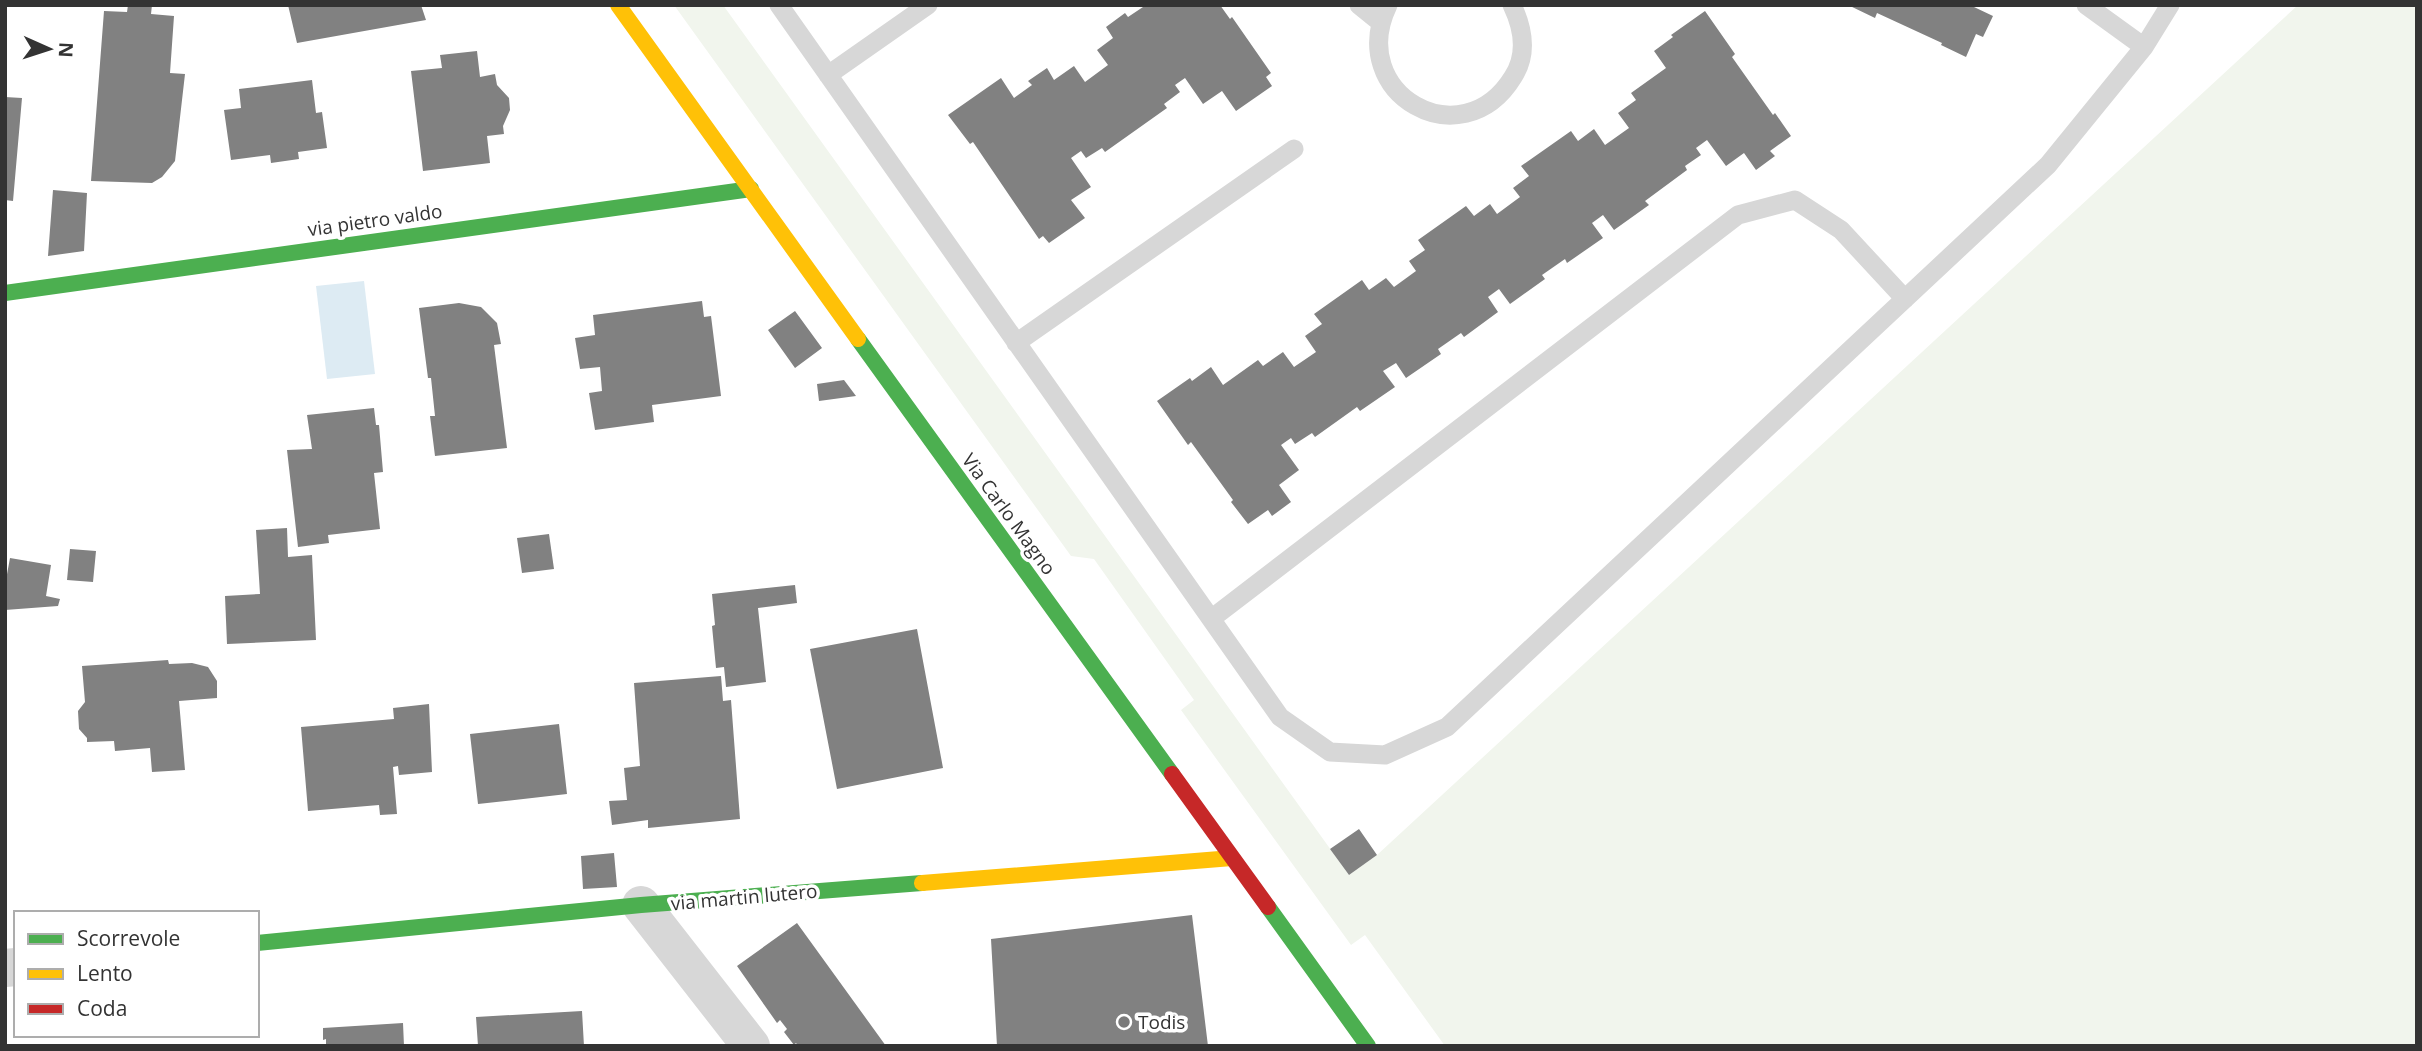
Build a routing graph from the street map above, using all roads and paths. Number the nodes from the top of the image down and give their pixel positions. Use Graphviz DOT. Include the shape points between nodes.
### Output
graph roads {
  1 [pos="618,5"];
  2 [pos="779,5"];
  3 [pos="928,5"];
  4 [pos="1359,5"];
  5 [pos="1512,5"];
  6 [pos="2086,5"];
  7 [pos="2170,5"];
  8 [pos="1384,13"];
  9 [pos="2144,47"];
  10 [pos="828,75"];
  11 [pos="1294,149"];
  12 [pos="751,189"];
  13 [pos="5,293"];
  14 [pos="1905,299"];
  15 [pos="1016,343"];
  16 [pos="1211,619"];
  17 [pos="1232,858"];
  18 [pos="641,905"];
  19 [pos="259,943"];
  20 [pos="751,1046"];
  21 [pos="1368,1046"];
  1 -- 12 [label="street, Via Carlo Magno"];
  2 -- 10 [label="lane"];
  3 -- 10 [label="lane"];
  4 -- 8 [label="lane"];
  5 -- 8 [label="lane" via="1523,46 1518,70 1505,91 1485,107 1463,115 1438,114 1415,106 1396,91 1383,70 1378,46"];
  6 -- 9 [label="lane"];
  7 -- 9 [label="lane"];
  9 -- 14 [label="lane" via="2048,165"];
  10 -- 15 [label="lane"];
  11 -- 15 [label="lane"];
  12 -- 13 [label="street, via pietro valdo"];
  12 -- 17 [label="street, Via Carlo Magno"];
  14 -- 16 [label="lane" via="1841,230 1794,200 1738,215"];
  14 -- 16 [label="lane" via="1447,727 1385,755 1330,752 1280,717"];
  15 -- 16 [label="lane"];
  17 -- 18 [label="street, via martin lutero"];
  17 -- 21 [label="street, Via Carlo Magno"];
  18 -- 19 [label="street, via martin lutero"];
  18 -- 20 [label="street"];
}
